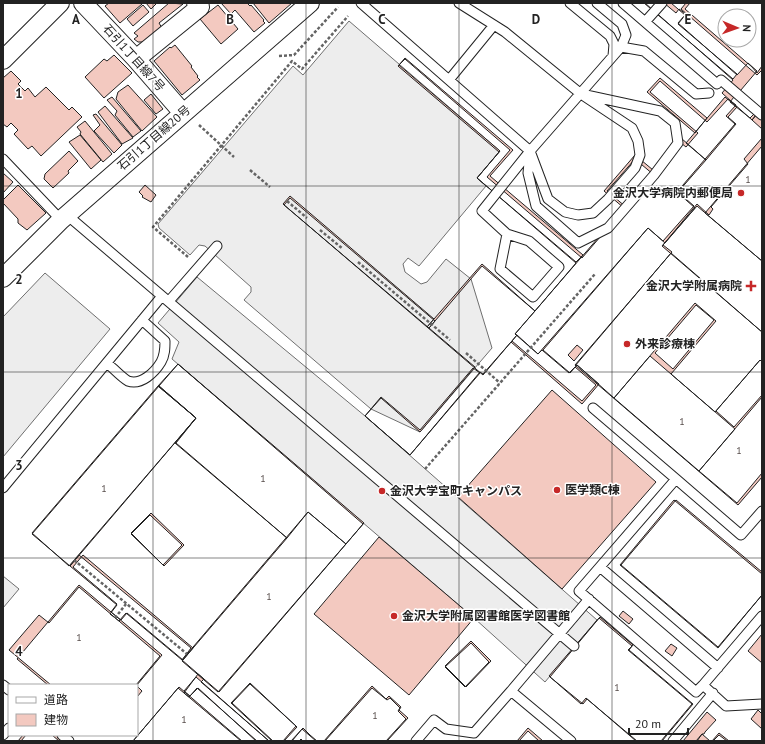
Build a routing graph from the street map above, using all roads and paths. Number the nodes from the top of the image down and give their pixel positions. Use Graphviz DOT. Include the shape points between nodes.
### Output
graph roads {
  1 [pos="60,3"];
  2 [pos="83,3"];
  3 [pos="196,3"];
  4 [pos="310,3"];
  5 [pos="362,3"];
  6 [pos="459,3"];
  7 [pos="570,3"];
  8 [pos="597,3"];
  9 [pos="623,3"];
  10 [pos="662,3"];
  11 [pos="348,16"];
  12 [pos="645,22"];
  13 [pos="494,25"];
  14 [pos="621,47"];
  15 [pos="6,50"];
  16 [pos="613,56"];
  17 [pos="136,59"];
  18 [pos="449,80"];
  19 [pos="709,93"];
  20 [pos="581,94"];
  21 [pos="762,115"];
  22 [pos="189,117"];
  23 [pos="220,146"];
  24 [pos="530,151"];
  25 [pos="234,157"];
  26 [pos="3,159"];
  27 [pos="250,170"];
  28 [pos="270,187"];
  29 [pos="287,201"];
  30 [pos="64,217"];
  31 [pos="307,218"];
  32 [pos="320,230"];
  33 [pos="508,234"];
  34 [pos="217,246"];
  35 [pos="343,249"];
  36 [pos="192,260"];
  37 [pos="358,262"];
  38 [pos="595,274"];
  39 [pos="3,278"];
  40 [pos="166,298"];
  41 [pos="142,320"];
  42 [pos="450,340"];
  43 [pos="466,353"];
  44 [pos="107,363"];
  45 [pos="500,383"];
  46 [pos="593,408"];
  47 [pos="425,469"];
  48 [pos="676,479"];
  49 [pos="3,488"];
  50 [pos="762,511"];
  51 [pos="74,560"];
  52 [pos="600,567"];
  53 [pos="588,599"];
  54 [pos="126,604"];
  55 [pos="762,616"];
  56 [pos="115,618"];
  57 [pos="559,634"];
  58 [pos="574,646"];
  59 [pos="187,654"];
  60 [pos="718,668"];
  61 [pos="703,685"];
  62 [pos="510,691"];
  63 [pos="712,694"];
  64 [pos="762,704"];
  65 [pos="463,736"];
  66 [pos="416,741"];
  67 [pos="572,741"];
  68 [pos="673,741"];
  1 -- 15 [label="street"];
  2 -- 17 [label="street, 石引1丁目線7号"];
  3 -- 17 [label="street" via="200,7"];
  4 -- 22 [label="street, 石引1丁目線20号"];
  5 -- 18 [label="lane"];
  6 -- 13 [label="lane"];
  7 -- 16 [label="lane" via="610,36 614,44"];
  8 -- 14 [label="lane" via="622,24 626,35"];
  9 -- 12 [label="lane"];
  10 -- 12 [label="lane"];
  11 -- 23 [label="path" via="302,69 292,60"];
  12 -- 21 [label="lane"];
  13 -- 18 [label="lane"];
  13 -- 20 [label="lane"];
  14 -- 16 [label="lane"];
  14 -- 19 [label="lane" via="644,51 696,94"];
  16 -- 20 [label="lane"];
  17 -- 22 [label="street, 石引1丁目線7号"];
  18 -- 24 [label="lane"];
  20 -- 24 [label="lane"];
  20 -- 24 [label="lane" via="632,128 638,141 640,155 635,168 608,199 594,213 578,215 565,212 548,199"];
  20 -- 24 [label="lane" via="660,111 675,123 678,143 608,228 578,243 536,206 528,172"];
  22 -- 23 [label="path"];
  22 -- 30 [label="street, 石引1丁目線20号"];
  23 -- 25 [label="path"];
  23 -- 36 [label="path" via="153,227"];
  24 -- 33 [label="lane" via="482,211"];
  26 -- 30 [label="lane"];
  27 -- 28 [label="path"];
  29 -- 31 [label="path"];
  30 -- 39 [label="street, 石引1丁目線20号"];
  30 -- 40 [label="lane"];
  32 -- 35 [label="path"];
  33 -- 33 [label="lane" via="528,241 559,267 533,297 500,270"];
  34 -- 40 [label="lane"];
  37 -- 42 [label="path"];
  38 -- 45 [label="path"];
  40 -- 41 [label="lane"];
  40 -- 57 [label="lane"];
  41 -- 44 [label="lane"];
  41 -- 44 [label="lane" via="166,341 161,362 150,376 139,381 128,381"];
  43 -- 45 [label="path"];
  44 -- 49 [label="lane"];
  45 -- 47 [label="path"];
  46 -- 48 [label="lane"];
  48 -- 50 [label="lane" via="741,535"];
  48 -- 52 [label="lane"];
  51 -- 54 [label="path"];
  52 -- 53 [label="lane" via="579,591"];
  52 -- 60 [label="lane"];
  53 -- 57 [label="lane"];
  53 -- 61 [label="lane" via="696,692"];
  54 -- 56 [label="path"];
  54 -- 59 [label="path"];
  55 -- 60 [label="lane"];
  57 -- 58 [label="lane"];
  57 -- 62 [label="lane"];
  60 -- 61 [label="lane"];
  61 -- 63 [label="lane"];
  62 -- 65 [label="lane" via="474,733"];
  62 -- 67 [label="lane"];
  63 -- 64 [label="lane" via="726,706"];
  63 -- 68 [label="lane"];
  65 -- 66 [label="lane" via="446,729 434,720"];
}
